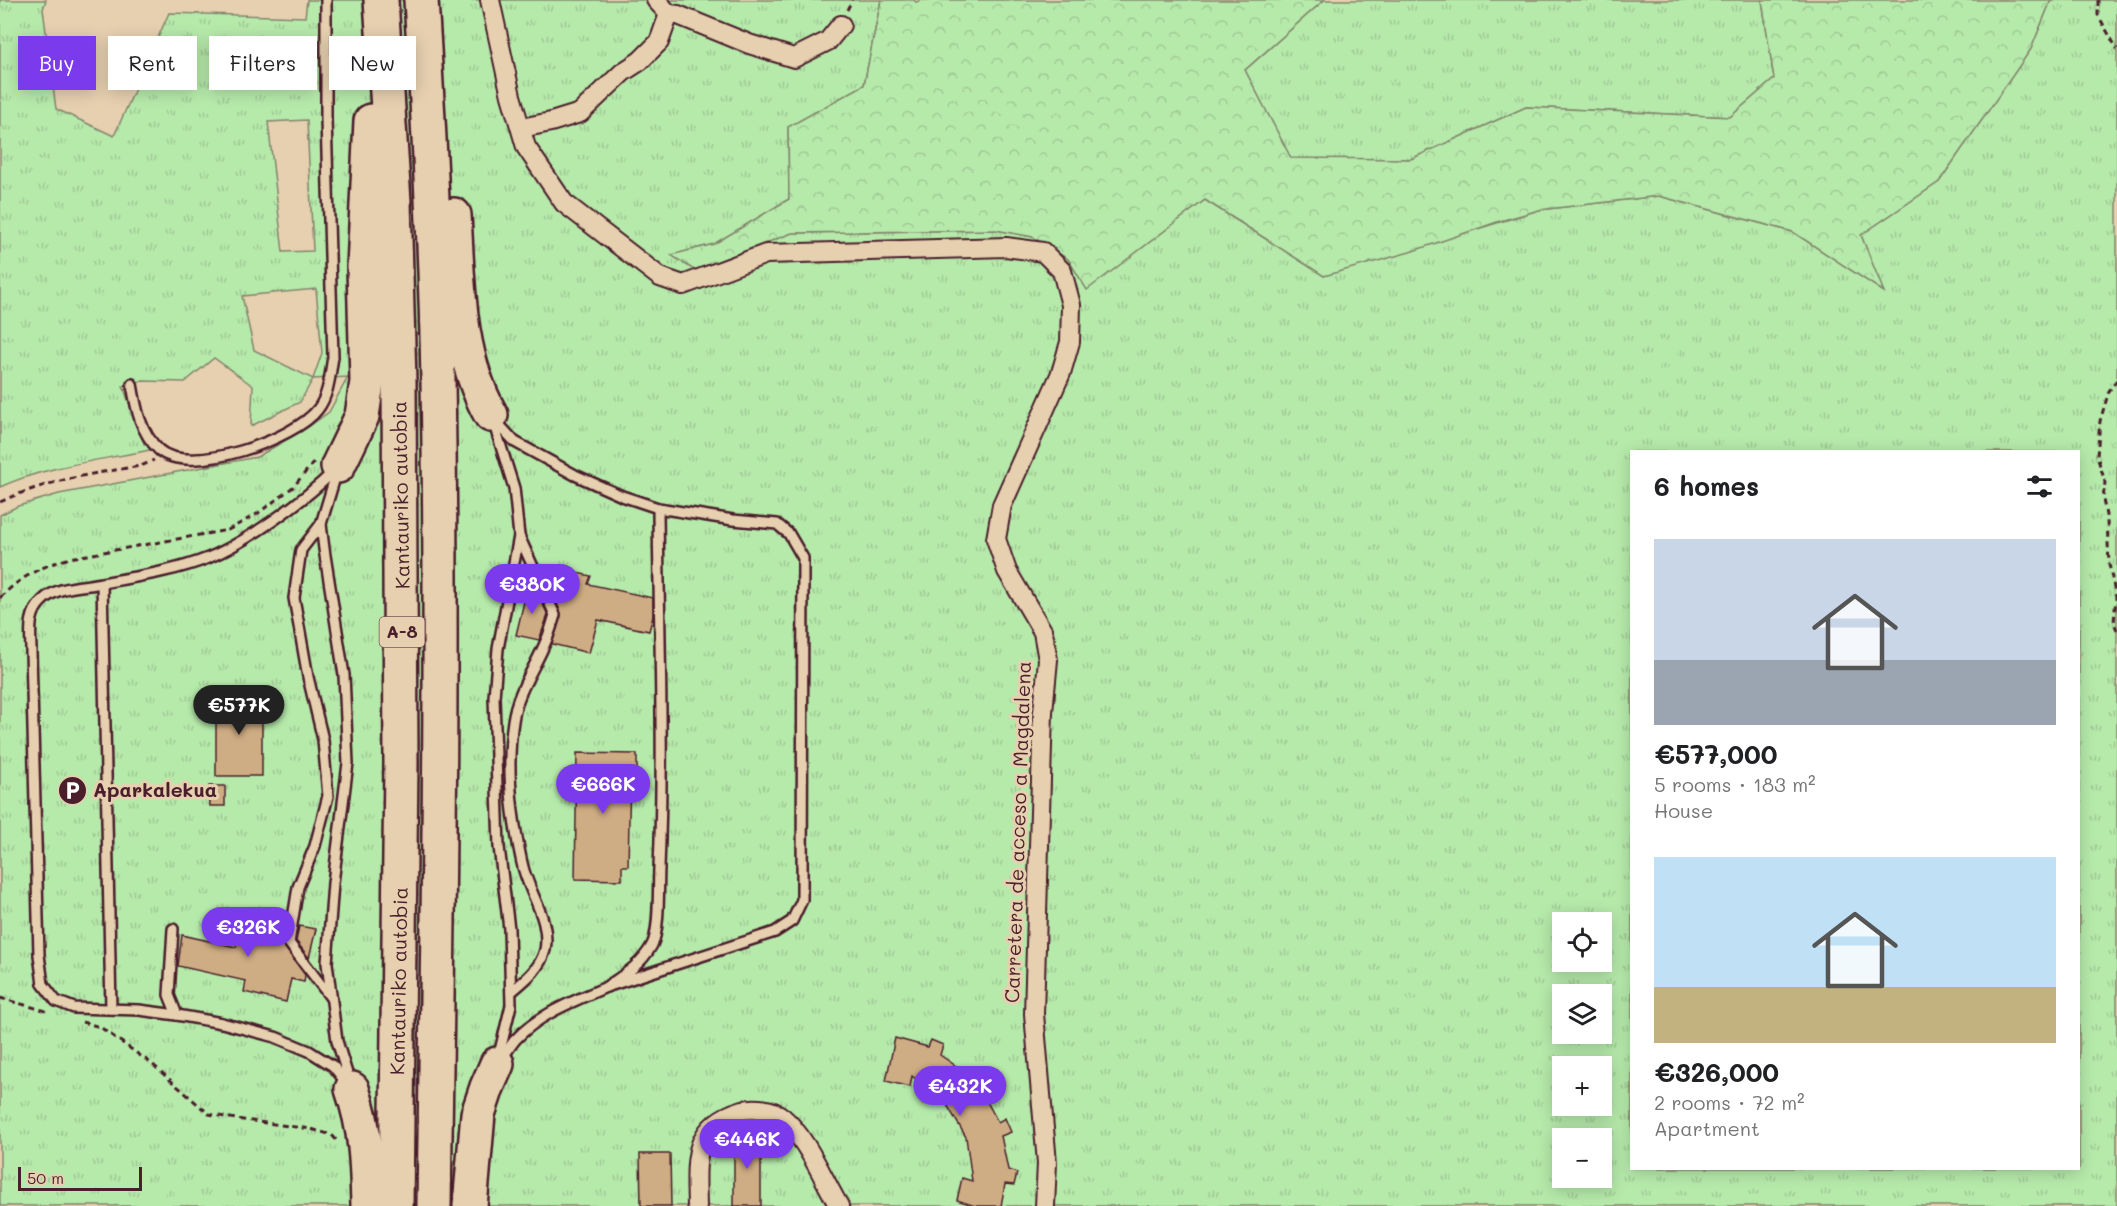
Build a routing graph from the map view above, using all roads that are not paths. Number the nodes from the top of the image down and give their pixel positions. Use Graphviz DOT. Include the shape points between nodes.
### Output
graph roads {
  1 [pos="326,0"];
  2 [pos="381,0"];
  3 [pos="422,0"];
  4 [pos="489,0"];
  5 [pos="656,0"];
  6 [pos="669,14"];
  7 [pos="841,25"];
  8 [pos="383,36"];
  9 [pos="375,90"];
  10 [pos="387,90"];
  11 [pos="428,108"];
  12 [pos="521,128"];
  13 [pos="132,384"];
  14 [pos="491,414"];
  15 [pos="329,461"];
  16 [pos="658,508"];
  17 [pos="321,524"];
  18 [pos="519,536"];
  19 [pos="102,583"];
  20 [pos="173,929"];
  21 [pos="606,987"];
  22 [pos="511,993"];
  23 [pos="331,998"];
  24 [pos="111,1009"];
  25 [pos="177,1015"];
  26 [pos="497,1065"];
  27 [pos="352,1089"];
  28 [pos="368,1206"];
  29 [pos="396,1206"];
  30 [pos="434,1206"];
  31 [pos="470,1206"];
  32 [pos="697,1206"];
  33 [pos="839,1206"];
  34 [pos="1045,1206"];
  1 -- 13 [label="lane" via="333,357 326,395 303,424 255,447 217,458 172,457 160,450 145,431"];
  2 -- 8 [label="highway, Kantauriko autobia / A-8"];
  3 -- 11 [label="highway, Kantauriko autobia / A-8"];
  4 -- 12 [label="street, Carretera de acceso a Magdalena"];
  5 -- 6 [label="street"];
  6 -- 7 [label="street" via="794,58 828,41"];
  6 -- 12 [label="street" via="659,42 580,113"];
  9 -- 15 [label="highway" via="364,267 367,382 362,416"];
  10 -- 29 [label="highway, Kantauriko autobia / A-8" via="394,214 401,532"];
  11 -- 14 [label="highway" via="449,149 462,323 470,366"];
  11 -- 30 [label="highway, Kantauriko autobia / A-8" via="438,368 440,579"];
  12 -- 34 [label="street, Carretera de acceso a Magdalena" via="526,147 564,203 660,277 683,285 766,254 1006,247 1043,252 1062,271 1071,305 1070,342 1061,373 1002,505 996,539 1007,571 1043,632 1048,660 1034,1014 1047,1163"];
  14 -- 16 [label="lane" via="515,442 548,461 597,486"];
  14 -- 18 [label="lane" via="514,488"];
  15 -- 17 [label="lane"];
  15 -- 19 [label="lane" via="314,490 233,546 207,559"];
  16 -- 21 [label="lane" via="662,732 657,915 653,943 635,968"];
  16 -- 21 [label="lane" via="777,524 789,534 803,558 802,900 792,921 775,932"];
  17 -- 23 [label="lane" via="344,675 348,763 328,939"];
  17 -- 23 [label="lane" via="301,550 294,598 323,740 328,796 315,846 298,887 289,943"];
  18 -- 22 [label="lane" via="498,650 494,697 499,847 509,930"];
  18 -- 22 [label="lane" via="555,615 546,642 528,673 513,721 510,764 514,823 522,866 546,924 544,950 536,970"];
  19 -- 24 [label="lane"];
  19 -- 24 [label="lane" via="55,591 41,601 31,617 31,652 43,984 56,1001 74,1008"];
  20 -- 25 [label="lane" via="169,995"];
  21 -- 26 [label="lane" via="532,1024"];
  22 -- 26 [label="lane"];
  23 -- 27 [label="lane" via="337,1041"];
  24 -- 25 [label="lane"];
  25 -- 27 [label="lane" via="275,1036 333,1066"];
  26 -- 31 [label="highway" via="478,1114"];
  27 -- 28 [label="highway" via="366,1150"];
  32 -- 33 [label="street" via="696,1159 703,1137 712,1125 729,1114 761,1109 780,1115 791,1125"];
}
